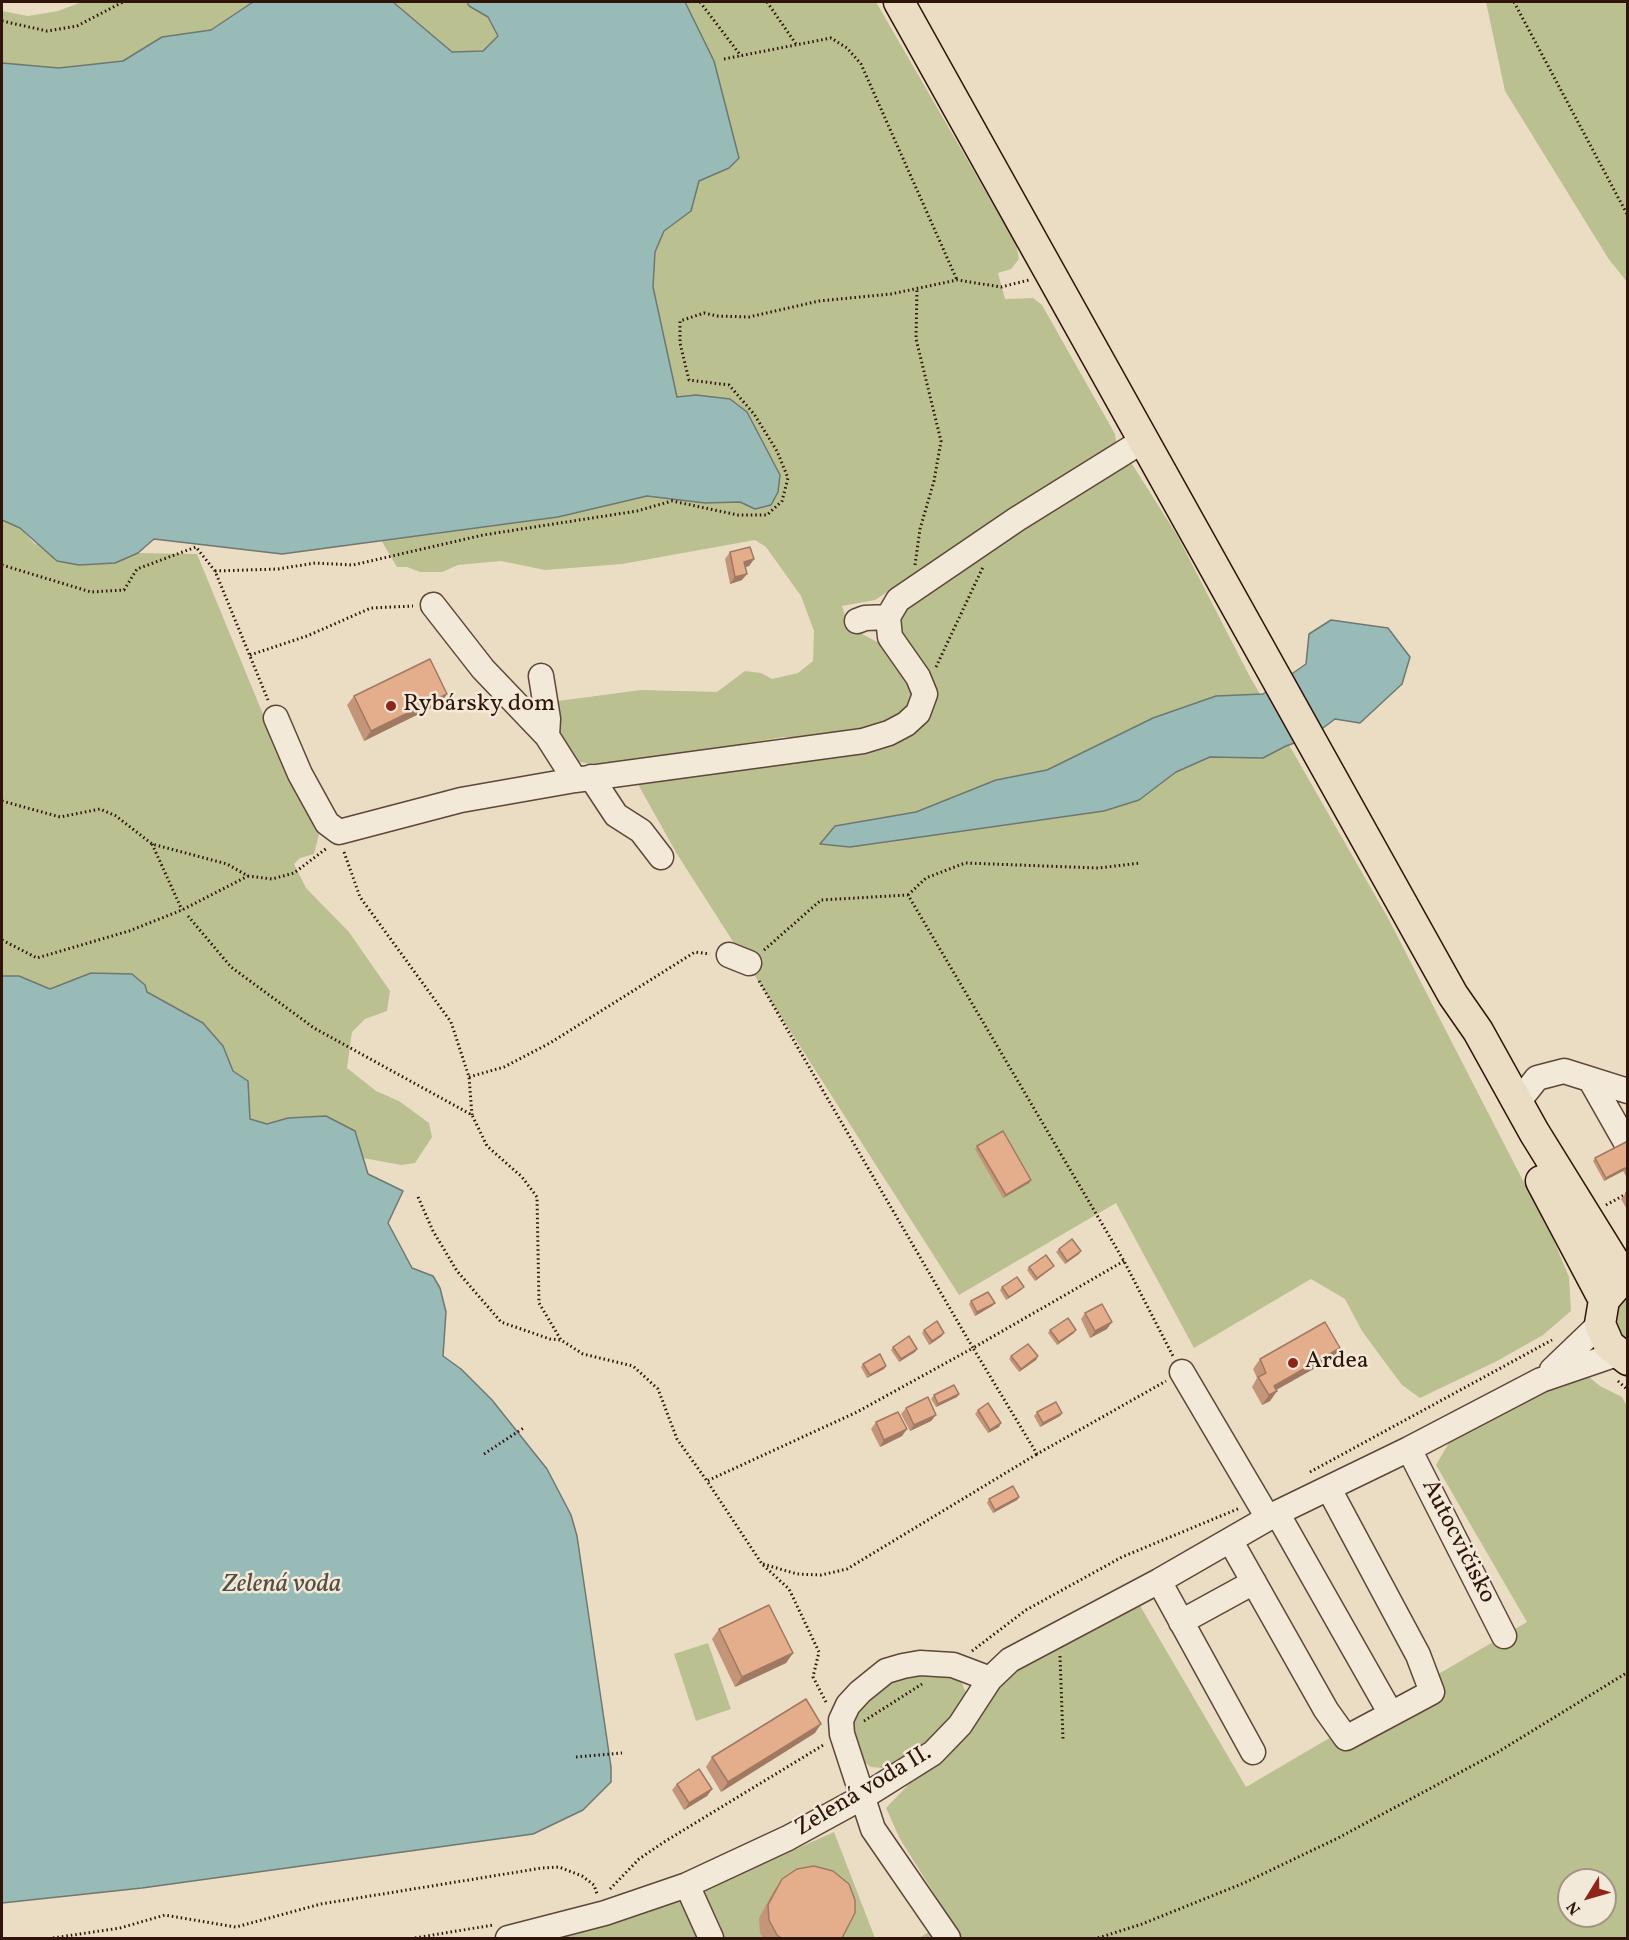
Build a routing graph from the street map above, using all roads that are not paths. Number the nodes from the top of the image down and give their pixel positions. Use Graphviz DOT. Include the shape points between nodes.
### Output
graph roads {
  1 [pos="899,2"];
  2 [pos="1144,440"];
  3 [pos="434,605"];
  4 [pos="888,617"];
  5 [pos="857,621"];
  6 [pos="541,676"];
  7 [pos="276,718"];
  8 [pos="547,736"];
  9 [pos="583,778"];
  10 [pos="661,857"];
  11 [pos="1453,995"];
  12 [pos="1590,1079"];
  13 [pos="1628,1091"];
  14 [pos="1518,1102"];
  15 [pos="1628,1146"];
  16 [pos="1617,1288"];
  17 [pos="1620,1365"];
  18 [pos="1182,1372"];
  19 [pos="1541,1380"];
  20 [pos="1409,1449"];
  21 [pos="1329,1489"];
  22 [pos="1272,1515"];
  23 [pos="1230,1540"];
  24 [pos="1159,1581"];
  25 [pos="1254,1582"];
  26 [pos="1181,1622"];
  27 [pos="1504,1636"];
  28 [pos="990,1678"];
  29 [pos="1391,1714"];
  30 [pos="1254,1752"];
  31 [pos="863,1797"];
  32 [pos="687,1885"];
  33 [pos="508,1938"];
  34 [pos="711,1938"];
  35 [pos="948,1938"];
  1 -- 2 [label="main road"];
  2 -- 4 [label="lane" via="919,584 898,600"];
  2 -- 11 [label="main road"];
  3 -- 8 [label="lane" via="483,669"];
  4 -- 5 [label="lane"];
  4 -- 9 [label="lane" via="890,637 925,694 918,713 906,724 863,741"];
  6 -- 8 [label="lane"];
  7 -- 9 [label="lane" via="327,823 339,832 461,800"];
  8 -- 9 [label="lane"];
  9 -- 10 [label="lane" via="616,815 641,831"];
  11 -- 14 [label="main road" via="1478,1030"];
  11 -- 16 [label="main road" via="1497,1098"];
  12 -- 13 [label="lane"];
  12 -- 14 [label="lane" via="1564,1071 1537,1078"];
  12 -- 15 [label="lane"];
  14 -- 16 [label="main road"];
  16 -- 17 [label="main road" via="1603,1335"];
  16 -- 19 [label="lane"];
  17 -- 19 [label="lane"];
  18 -- 22 [label="lane"];
  19 -- 20 [label="lane, Zelená voda II."];
  20 -- 21 [label="lane, Zelená voda II."];
  20 -- 27 [label="lane, Autocvičisko"];
  21 -- 22 [label="lane, Zelená voda II."];
  21 -- 29 [label="lane" via="1418,1655 1432,1692"];
  22 -- 23 [label="lane, Zelená voda II."];
  22 -- 29 [label="lane"];
  23 -- 24 [label="lane, Zelená voda II."];
  23 -- 25 [label="lane"];
  24 -- 26 [label="lane"];
  24 -- 28 [label="lane, Zelená voda II." via="1010,1660"];
  25 -- 26 [label="lane"];
  25 -- 29 [label="lane" via="1326,1710 1346,1738"];
  26 -- 30 [label="lane"];
  28 -- 31 [label="lane, Zelená voda II." via="946,1742"];
  28 -- 31 [label="lane" via="953,1665 920,1663 886,1671 848,1705 843,1731"];
  31 -- 32 [label="lane, Zelená voda II." via="788,1838"];
  31 -- 35 [label="lane" via="873,1829"];
  32 -- 33 [label="lane, Zelená voda II." via="602,1906"];
  32 -- 34 [label="lane"];
}
